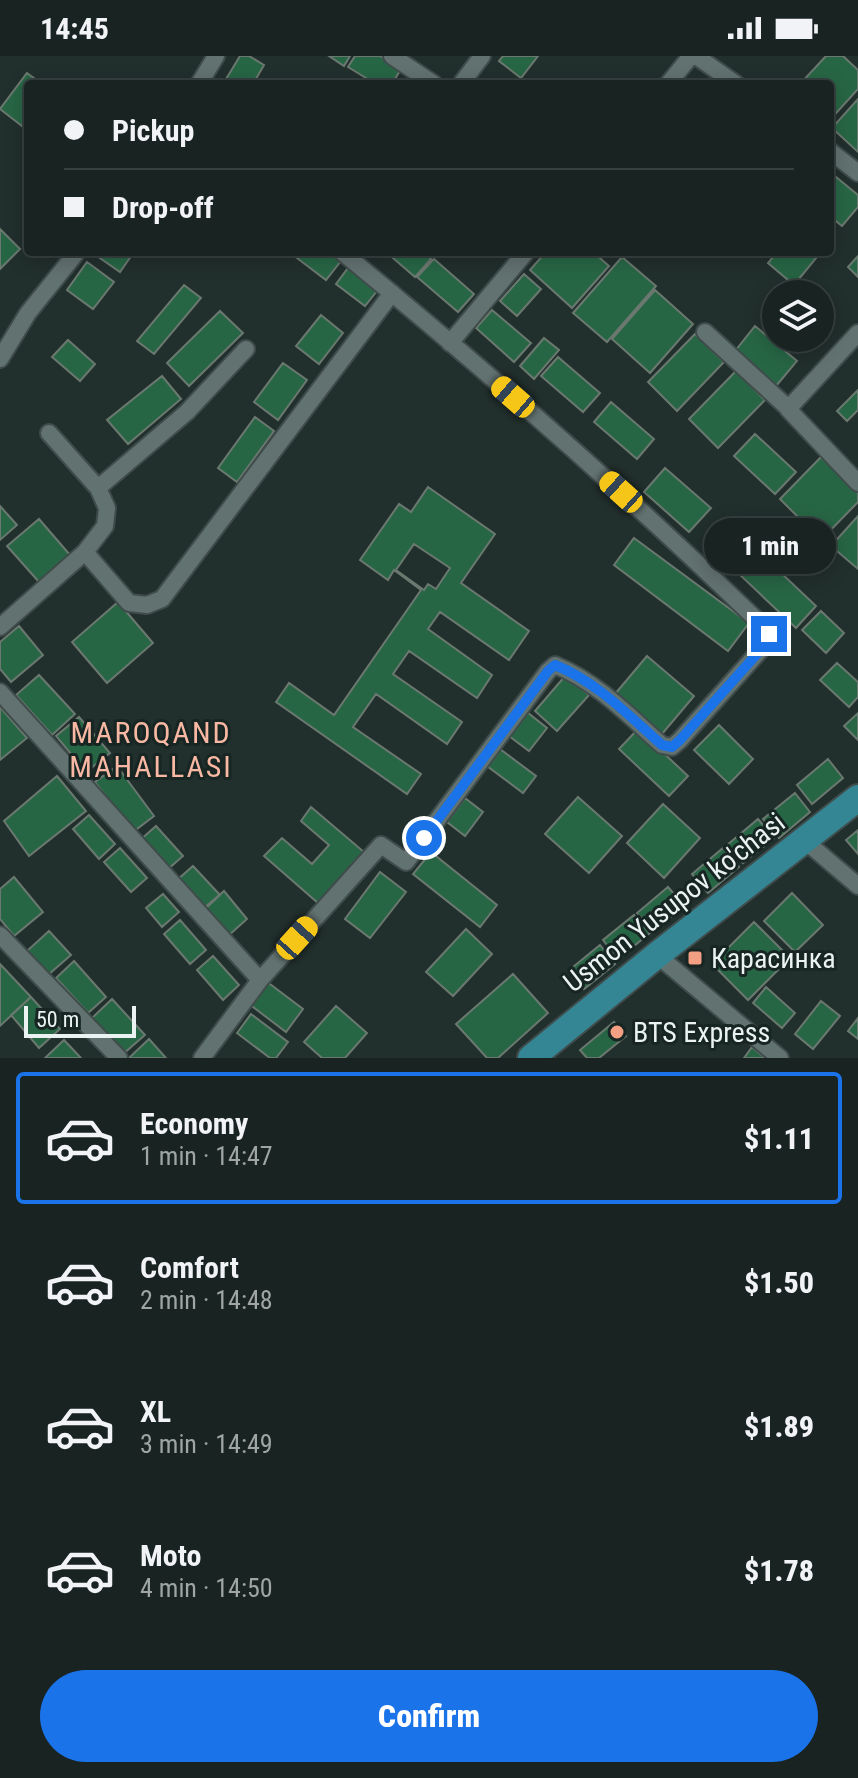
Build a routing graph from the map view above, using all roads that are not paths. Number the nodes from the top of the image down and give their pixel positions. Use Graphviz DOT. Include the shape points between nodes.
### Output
graph roads {
  1 [pos="216,56"];
  2 [pos="392,56"];
  3 [pos="482,56"];
  4 [pos="694,56"];
  5 [pos="201,80"];
  6 [pos="428,80"];
  7 [pos="464,80"];
  8 [pos="672,80"];
  9 [pos="730,80"];
  10 [pos="834,154"];
  11 [pos="858,173"];
  12 [pos="74,256"];
  13 [pos="347,256"];
  14 [pos="523,256"];
  15 [pos="392,293"];
  16 [pos="705,332"];
  17 [pos="858,333"];
  18 [pos="450,343"];
  19 [pos="246,349"];
  20 [pos="0,359"];
  21 [pos="788,408"];
  22 [pos="49,433"];
  23 [pos="858,483"];
  24 [pos="98,488"];
  25 [pos="85,552"];
  26 [pos="0,627"];
  27 [pos="0,692"];
  28 [pos="858,798"];
  29 [pos="804,840"];
  30 [pos="858,886"];
  31 [pos="0,935"];
  32 [pos="657,955"];
  33 [pos="260,980"];
  34 [pos="119,1058"];
  35 [pos="202,1058"];
  36 [pos="531,1058"];
  37 [pos="780,1058"];
  1 -- 5 [label="street"];
  2 -- 6 [label="street"];
  3 -- 7 [label="street"];
  4 -- 8 [label="street"];
  4 -- 9 [label="street"];
  10 -- 11 [label="street"];
  12 -- 20 [label="street" via="28,313"];
  13 -- 15 [label="street"];
  14 -- 18 [label="street"];
  15 -- 18 [label="street"];
  15 -- 25 [label="street" via="162,599 147,605 129,603"];
  16 -- 21 [label="street"];
  17 -- 21 [label="street"];
  18 -- 33 [label="street" via="686,551 769,634 764,646 672,747 662,745 597,688 555,665 406,862 381,845"];
  19 -- 24 [label="street" via="187,412"];
  21 -- 23 [label="street"];
  22 -- 24 [label="street"];
  24 -- 25 [label="street" via="107,508 105,526"];
  25 -- 26 [label="street"];
  27 -- 33 [label="street"];
  28 -- 29 [label="main road, Usmon Yusupov ko'chasi"];
  29 -- 30 [label="street"];
  29 -- 32 [label="main road, Usmon Yusupov ko'chasi"];
  31 -- 34 [label="street"];
  32 -- 36 [label="main road, Usmon Yusupov ko'chasi"];
  32 -- 37 [label="street"];
  33 -- 35 [label="street"];
}
